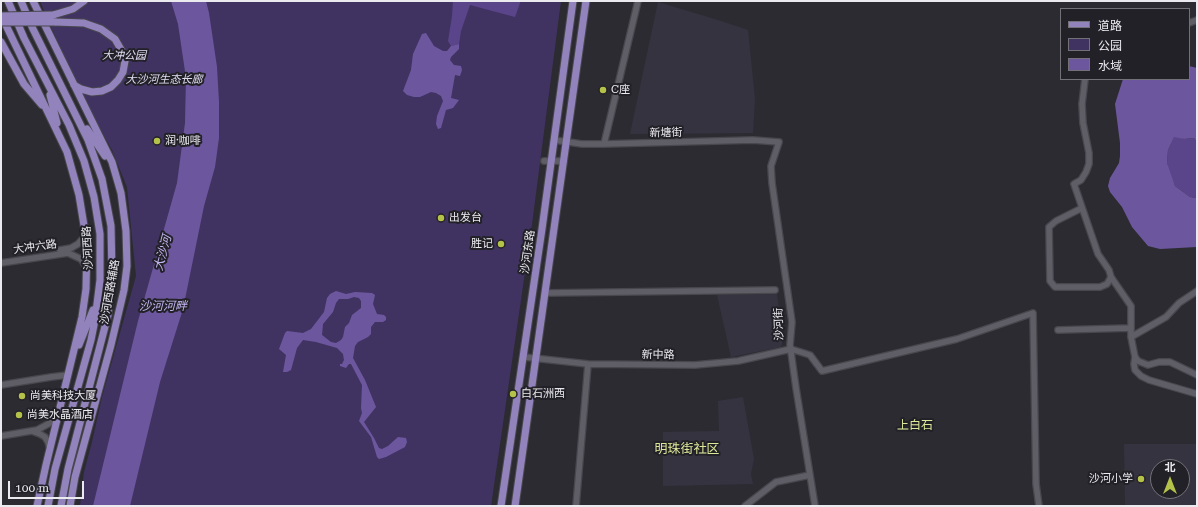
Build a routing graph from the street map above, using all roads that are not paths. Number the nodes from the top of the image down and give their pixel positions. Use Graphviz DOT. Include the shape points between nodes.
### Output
graph roads {
  1 [pos="8,1"];
  2 [pos="21,1"];
  3 [pos="33,1"];
  4 [pos="84,1"];
  5 [pos="573,1"];
  6 [pos="586,1"];
  7 [pos="638,1"];
  8 [pos="1,15"];
  9 [pos="54,18"];
  10 [pos="1,22"];
  11 [pos="1,42"];
  12 [pos="1086,80"];
  13 [pos="46,81"];
  14 [pos="74,85"];
  15 [pos="47,110"];
  16 [pos="74,110"];
  17 [pos="61,138"];
  18 [pos="554,140"];
  19 [pos="566,142"];
  20 [pos="779,142"];
  21 [pos="604,144"];
  22 [pos="548,161"];
  23 [pos="564,161"];
  24 [pos="116,174"];
  25 [pos="1082,208"];
  26 [pos="85,232"];
  27 [pos="1,259"];
  28 [pos="1,262"];
  29 [pos="87,271"];
  30 [pos="1111,278"];
  31 [pos="776,290"];
  32 [pos="1197,291"];
  33 [pos="99,293"];
  34 [pos="545,293"];
  35 [pos="1130,328"];
  36 [pos="1058,330"];
  37 [pos="1131,337"];
  38 [pos="111,345"];
  39 [pos="790,349"];
  40 [pos="524,357"];
  41 [pos="1136,357"];
  42 [pos="536,358"];
  43 [pos="588,364"];
  44 [pos="70,366"];
  45 [pos="68,375"];
  46 [pos="1197,375"];
  47 [pos="92,379"];
  48 [pos="1,385"];
  49 [pos="1197,394"];
  50 [pos="58,416"];
  51 [pos="32,431"];
  52 [pos="1,436"];
  53 [pos="50,449"];
  54 [pos="810,476"];
  55 [pos="39,506"];
  56 [pos="48,506"];
  57 [pos="61,506"];
  58 [pos="70,506"];
  59 [pos="501,506"];
  60 [pos="515,506"];
  61 [pos="576,506"];
  62 [pos="745,506"];
  63 [pos="815,506"];
  64 [pos="1039,506"];
  1 -- 13 [label="main road, 沙河西路"];
  2 -- 16 [label="main road"];
  3 -- 14 [label="main road, 沙河西路辅路"];
  4 -- 9 [label="main road"];
  5 -- 18 [label="main road, 沙河东路"];
  6 -- 19 [label="main road, 沙河东路"];
  7 -- 21 [label="street"];
  8 -- 9 [label="main road, bridge"];
  8 -- 15 [label="main road, 沙河西路辅路"];
  9 -- 10 [label="main road, bridge"];
  9 -- 14 [label="main road" via="101,29 115,39 123,53 123,72 111,87 92,92"];
  11 -- 15 [label="main road" via="24,84"];
  12 -- 25 [label="street" via="1082,104 1089,164 1081,180 1074,184"];
  13 -- 17 [label="main road"];
  13 -- 33 [label="main road, 沙河西路" via="76,140 92,186 100,242"];
  14 -- 24 [label="main road, 沙河西路辅路" via="107,150"];
  15 -- 17 [label="main road, 沙河西路辅路"];
  16 -- 24 [label="main road"];
  16 -- 47 [label="main road" via="100,172 108,206 112,241 110,302"];
  17 -- 26 [label="main road, 沙河西路辅路" via="77,184"];
  18 -- 19 [label="street, 新塘街"];
  18 -- 22 [label="main road, 沙河东路"];
  19 -- 21 [label="street, 新塘街"];
  19 -- 23 [label="main road, 沙河东路"];
  20 -- 21 [label="street, 新塘街" via="753,140"];
  20 -- 39 [label="street, 沙河街" via="771,166 792,322"];
  22 -- 23 [label="street"];
  22 -- 40 [label="main road, 沙河东路"];
  23 -- 34 [label="main road, 沙河东路"];
  24 -- 38 [label="main road, 沙河西路辅路" via="125,218 127,261 124,290"];
  25 -- 30 [label="street" via="1098,254 1109,270"];
  25 -- 30 [label="street" via="1049,227 1050,281 1055,287 1100,287 1107,284"];
  26 -- 27 [label="street, 大冲六路" via="80,242 71,248"];
  26 -- 29 [label="main road, 沙河西路辅路"];
  28 -- 29 [label="street, 大冲六路" via="68,253 81,258"];
  29 -- 44 [label="main road, 沙河西路辅路" via="84,308"];
  30 -- 35 [label="street" via="1130,306"];
  31 -- 34 [label="street"];
  32 -- 37 [label="street" via="1179,303 1166,317"];
  33 -- 44 [label="main road"];
  33 -- 56 [label="main road, 沙河西路" via="90,340"];
  34 -- 42 [label="main road, 沙河东路"];
  35 -- 36 [label="street"];
  35 -- 37 [label="street"];
  37 -- 41 [label="street"];
  38 -- 47 [label="main road"];
  38 -- 58 [label="main road, 沙河西路辅路" via="75,478"];
  39 -- 43 [label="street, 新中路" via="738,361 695,365"];
  39 -- 54 [label="street, 沙河街"];
  39 -- 64 [label="street" via="810,355 822,371 957,339 1033,313 1036,484"];
  40 -- 42 [label="street, 新中路"];
  40 -- 59 [label="main road, 沙河东路"];
  41 -- 46 [label="street" via="1138,361 1148,365 1170,362"];
  41 -- 49 [label="street" via="1135,370 1141,376"];
  42 -- 43 [label="street, 新中路"];
  42 -- 60 [label="main road, 沙河东路"];
  43 -- 61 [label="street"];
  44 -- 45 [label="main road, 沙河西路辅路"];
  45 -- 48 [label="street"];
  45 -- 50 [label="main road, 沙河西路辅路"];
  47 -- 57 [label="main road"];
  50 -- 51 [label="street" via="50,424"];
  50 -- 53 [label="main road, 沙河西路辅路"];
  51 -- 52 [label="street"];
  51 -- 53 [label="street" via="45,437"];
  53 -- 55 [label="main road, 沙河西路辅路" via="39,493"];
  54 -- 62 [label="street" via="776,482"];
  54 -- 63 [label="street, 沙河街"];
}
